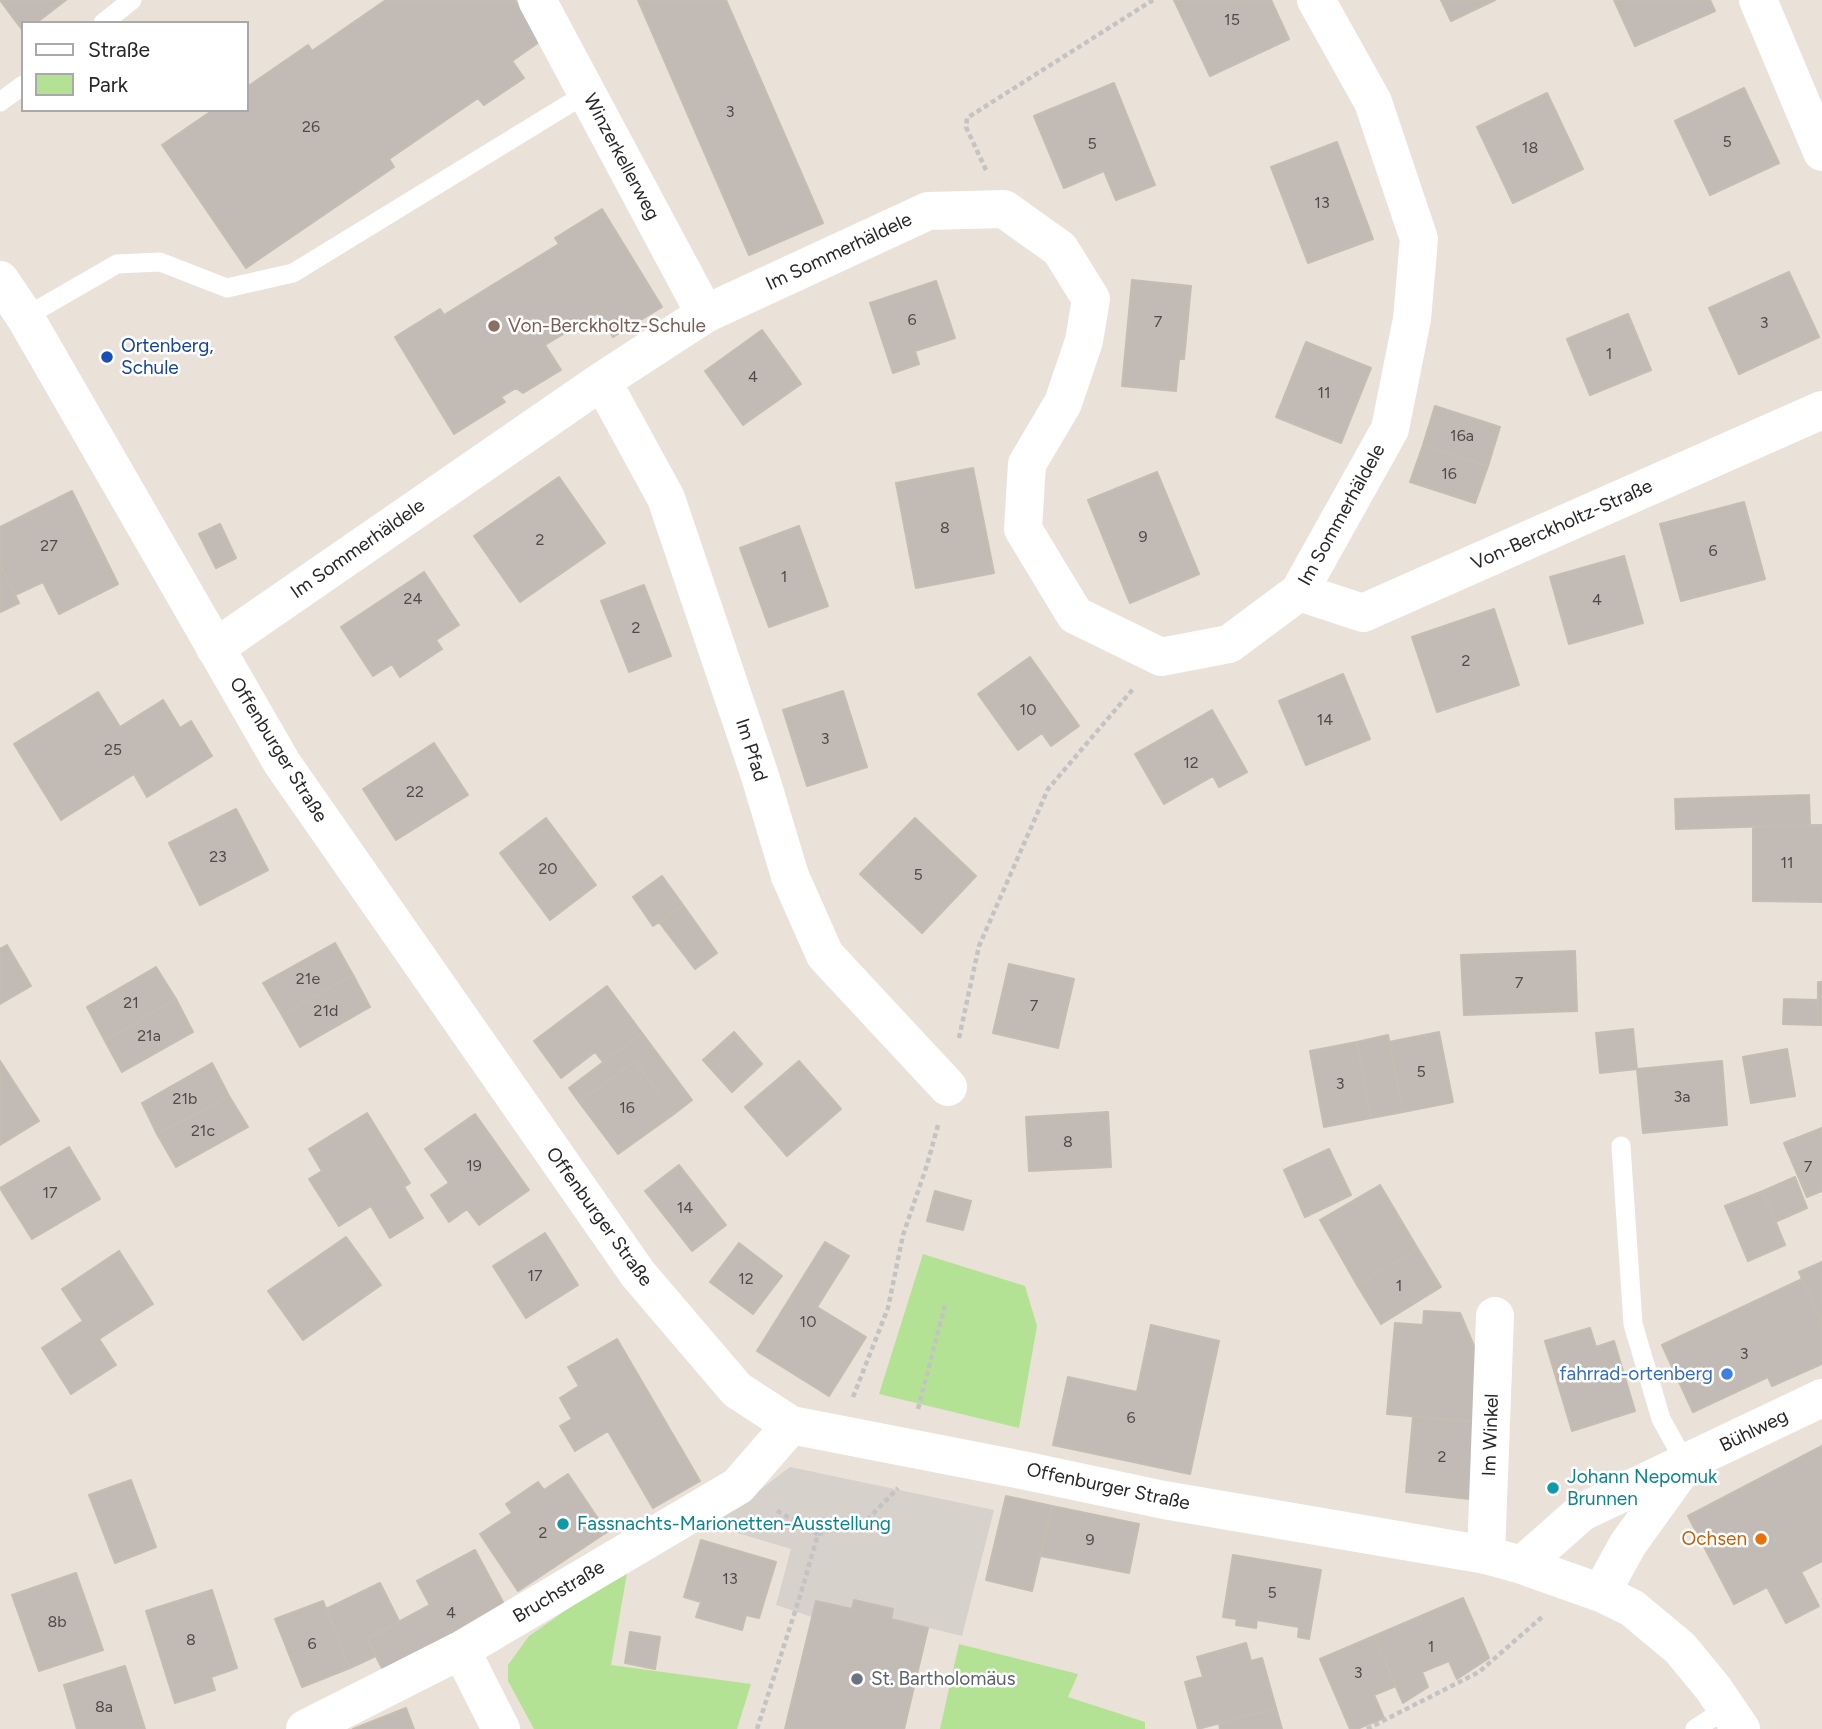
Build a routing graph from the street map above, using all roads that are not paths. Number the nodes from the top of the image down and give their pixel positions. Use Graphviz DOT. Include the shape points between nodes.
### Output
graph roads {
  1 [pos="132,0"];
  2 [pos="537,0"];
  3 [pos="1316,0"];
  4 [pos="1758,0"];
  5 [pos="106,21"];
  6 [pos="21,87"];
  7 [pos="587,93"];
  8 [pos="0,103"];
  9 [pos="1822,152"];
  10 [pos="0,280"];
  11 [pos="705,314"];
  12 [pos="25,317"];
  13 [pos="602,382"];
  14 [pos="1822,410"];
  15 [pos="1299,592"];
  16 [pos="215,648"];
  17 [pos="948,1087"];
  18 [pos="1621,1146"];
  19 [pos="1495,1316"];
  20 [pos="1822,1398"];
  21 [pos="791,1425"];
  22 [pos="1686,1464"];
  23 [pos="1504,1560"];
  24 [pos="1590,1589"];
  25 [pos="461,1650"];
  26 [pos="1734,1719"];
  27 [pos="305,1729"];
  28 [pos="501,1729"];
  29 [pos="1695,1729"];
  1 -- 5 [label="lane"];
  2 -- 7 [label="street, Winzerkellerweg"];
  3 -- 15 [label="street, Im Sommerhäldele" via="1373,102 1419,239 1412,319 1390,429"];
  4 -- 9 [label="street"];
  6 -- 8 [label="lane"];
  7 -- 11 [label="street, Winzerkellerweg"];
  7 -- 12 [label="lane" via="293,273 227,288 160,261 117,264"];
  10 -- 12 [label="street, Offenburger Straße"];
  11 -- 13 [label="street, Im Sommerhäldele"];
  11 -- 15 [label="street, Im Sommerhäldele" via="928,211 1004,209 1060,249 1091,299 1084,341 1063,403 1027,464 1023,529 1074,615 1161,657 1229,644"];
  12 -- 16 [label="street, Offenburger Straße"];
  13 -- 16 [label="street, Im Sommerhäldele"];
  13 -- 17 [label="street, Im Pfad" via="666,498 790,876 825,955"];
  14 -- 15 [label="street, Von-Berckholtz-Straße" via="1363,613"];
  16 -- 21 [label="street, Offenburger Straße" via="282,763 638,1274 737,1390"];
  18 -- 22 [label="lane" via="1633,1324 1661,1419"];
  19 -- 23 [label="street, Im Winkel"];
  20 -- 22 [label="street, Bühlweg"];
  21 -- 23 [label="street, Offenburger Straße" via="1164,1500"];
  21 -- 25 [label="street, Bruchstraße" via="738,1486"];
  22 -- 23 [label="street, Bühlweg" via="1582,1512"];
  22 -- 24 [label="street, Bühlweg"];
  23 -- 24 [label="street, Offenburger Straße"];
  24 -- 26 [label="street, Offenburger Straße" via="1632,1608 1680,1648"];
  25 -- 27 [label="street, Bruchstraße"];
  25 -- 28 [label="street"];
  26 -- 29 [label="lane"];
}
